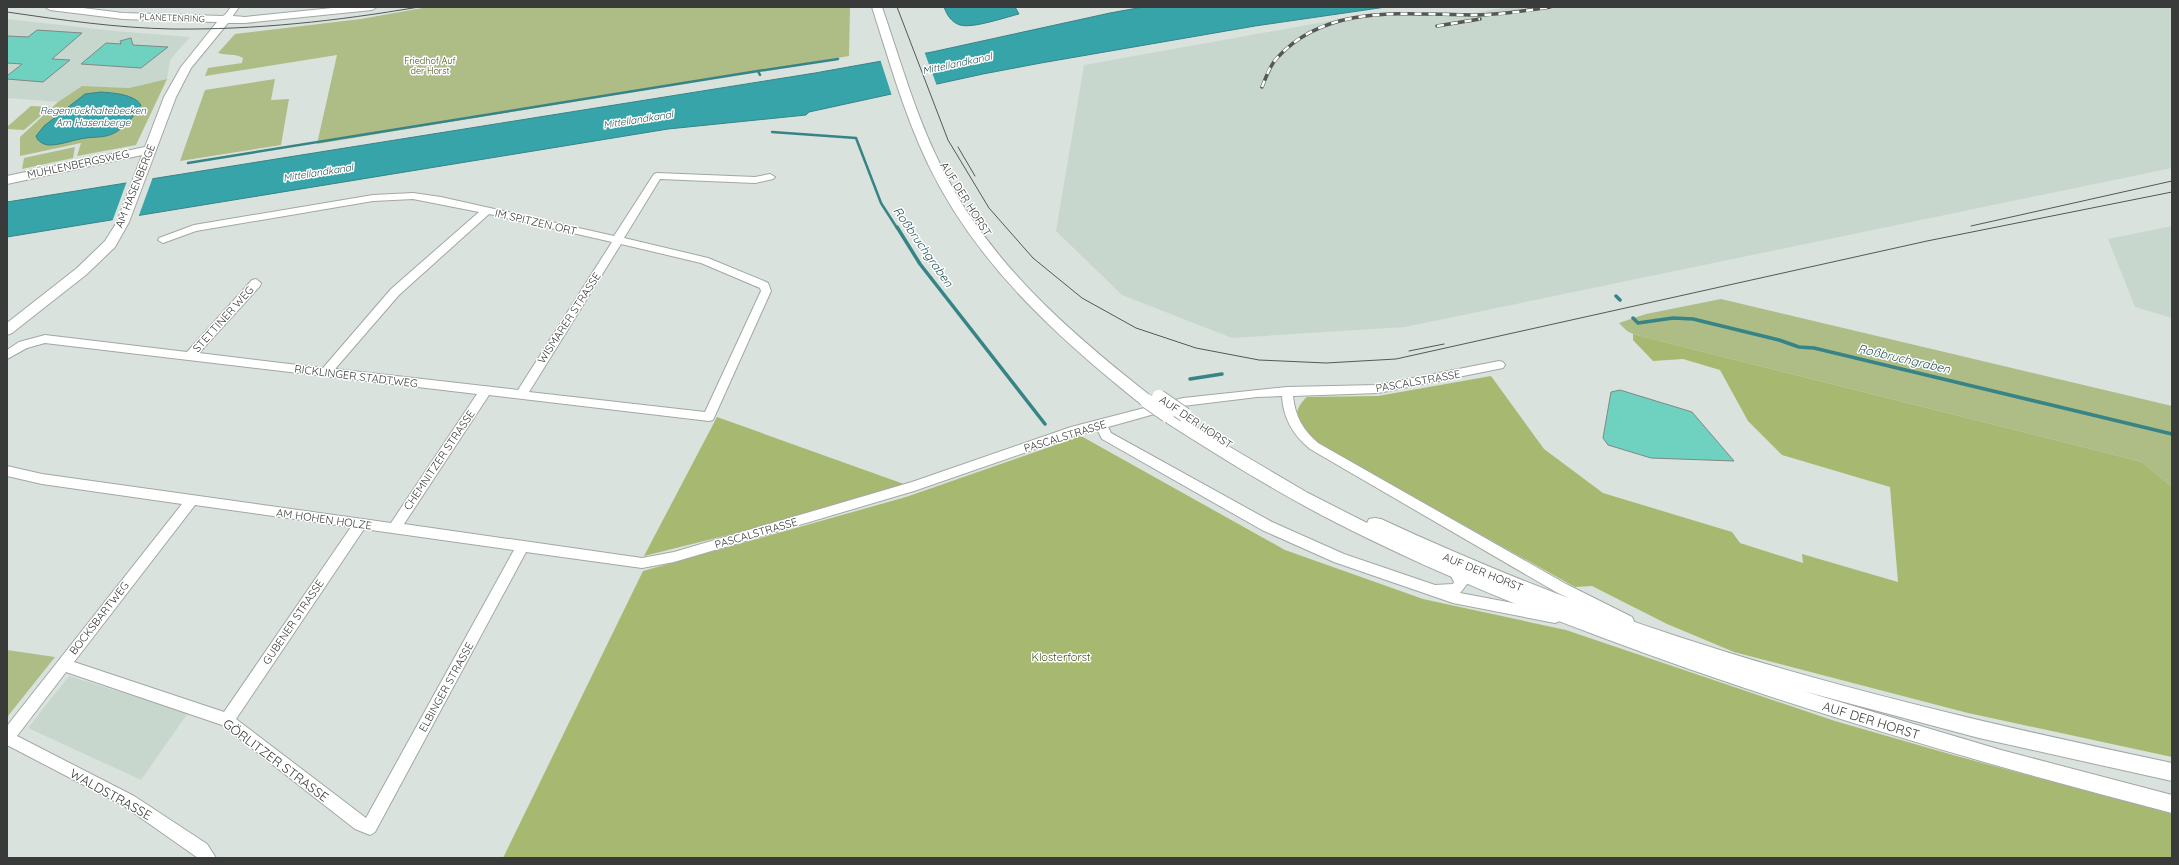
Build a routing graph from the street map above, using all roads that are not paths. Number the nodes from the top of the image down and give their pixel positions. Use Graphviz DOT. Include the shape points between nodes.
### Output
graph roads {
  1 [pos="50,7"];
  2 [pos="81,7"];
  3 [pos="372,7"];
  4 [pos="876,7"];
  5 [pos="885,7"];
  6 [pos="229,14"];
  7 [pos="896,50"];
  8 [pos="150,150"];
  9 [pos="770,177"];
  10 [pos="7,180"];
  11 [pos="487,210"];
  12 [pos="163,240"];
  13 [pos="617,240"];
  14 [pos="256,282"];
  15 [pos="7,330"];
  16 [pos="7,355"];
  17 [pos="190,356"];
  18 [pos="1499,365"];
  19 [pos="327,371"];
  20 [pos="485,392"];
  21 [pos="1288,392"];
  22 [pos="520,396"];
  23 [pos="709,417"];
  24 [pos="1179,417"];
  25 [pos="1101,424"];
  26 [pos="7,471"];
  27 [pos="192,500"];
  28 [pos="360,524"];
  29 [pos="394,529"];
  30 [pos="522,547"];
  31 [pos="642,563"];
  32 [pos="1457,574"];
  33 [pos="1424,587"];
  34 [pos="1576,621"];
  35 [pos="1679,645"];
  36 [pos="63,666"];
  37 [pos="227,720"];
  38 [pos="9,742"];
  39 [pos="2172,772"];
  40 [pos="2172,804"];
  41 [pos="370,827"];
  42 [pos="201,855"];
  1 -- 6 [label="street, PLANETENRING" via="123,16"];
  2 -- 6 [label="street, PLANETENRING" via="136,13"];
  3 -- 6 [label="street, PLANETENRING" via="274,18"];
  4 -- 7 [label="street, AUF DER HORST"];
  5 -- 7 [label="street, AUF DER HORST"];
  6 -- 8 [label="street, AM HASENBERGE" via="186,67 170,97"];
  7 -- 24 [label="street, AUF DER HORST, bridge" via="923,141 940,177 966,221 990,253 1046,315 1088,354"];
  8 -- 10 [label="street, MÜHLENBERGSWEG"];
  8 -- 15 [label="street, AM HASENBERGE" via="123,222 110,244 100,255"];
  9 -- 13 [label="street, WISMARER STRASSE" via="755,180 657,176"];
  11 -- 12 [label="street, IM SPITZEN ORT" via="441,200 393,196 194,228"];
  11 -- 13 [label="street, IM SPITZEN ORT"];
  11 -- 19 [label="street" via="395,292"];
  13 -- 22 [label="street, WISMARER STRASSE"];
  13 -- 23 [label="street, IM SPITZEN ORT" via="704,260 764,286 765,296"];
  14 -- 17 [label="street, STETTINER WEG"];
  16 -- 17 [label="street, RICKLINGER STADTWEG" via="23,346 45,340"];
  17 -- 19 [label="street, RICKLINGER STADTWEG"];
  18 -- 21 [label="street, PASCALSTRASSE" via="1378,389"];
  19 -- 20 [label="street, RICKLINGER STADTWEG"];
  20 -- 22 [label="street, RICKLINGER STADTWEG"];
  20 -- 29 [label="street, CHEMNITZER STRASSE"];
  21 -- 25 [label="street, PASCALSTRASSE" via="1257,392 1183,402"];
  21 -- 35 [label="street, AUF DER HORST" via="1291,419 1298,431 1314,446 1561,588"];
  22 -- 23 [label="street, RICKLINGER STADTWEG"];
  24 -- 32 [label="street, AUF DER HORST" via="1257,473 1326,512"];
  24 -- 35 [label="street, AUF DER HORST" via="1386,530 1564,604"];
  25 -- 31 [label="street, PASCALSTRASSE" via="914,486 674,557"];
  25 -- 33 [label="street, AUF DER HORST" via="1106,436 1267,526 1339,558"];
  26 -- 27 [label="street, AM HOHEN HOLZE" via="42,479"];
  27 -- 28 [label="street, AM HOHEN HOLZE"];
  27 -- 36 [label="street, BOCKSBARTWEG"];
  28 -- 29 [label="street, AM HOHEN HOLZE"];
  28 -- 37 [label="street, GUBENER STRASSE"];
  29 -- 30 [label="street, AM HOHEN HOLZE"];
  30 -- 31 [label="street, AM HOHEN HOLZE"];
  30 -- 41 [label="street, ELBINGER STRASSE"];
  32 -- 33 [label="street, AUF DER HORST" via="1461,583 1457,588 1450,590"];
  32 -- 34 [label="street, AUF DER HORST"];
  33 -- 34 [label="street, AUF DER HORST" via="1453,597"];
  34 -- 40 [label="street, AUF DER HORST" via="1865,719 2054,774"];
  35 -- 39 [label="street, AUF DER HORST" via="1879,704"];
  36 -- 37 [label="street, GÖRLITZER STRASSE"];
  36 -- 38 [label="street, BOCKSBARTWEG"];
  37 -- 41 [label="street, GÖRLITZER STRASSE" via="360,824"];
  38 -- 42 [label="street, WALDSTRASSE" via="129,801"];
}
